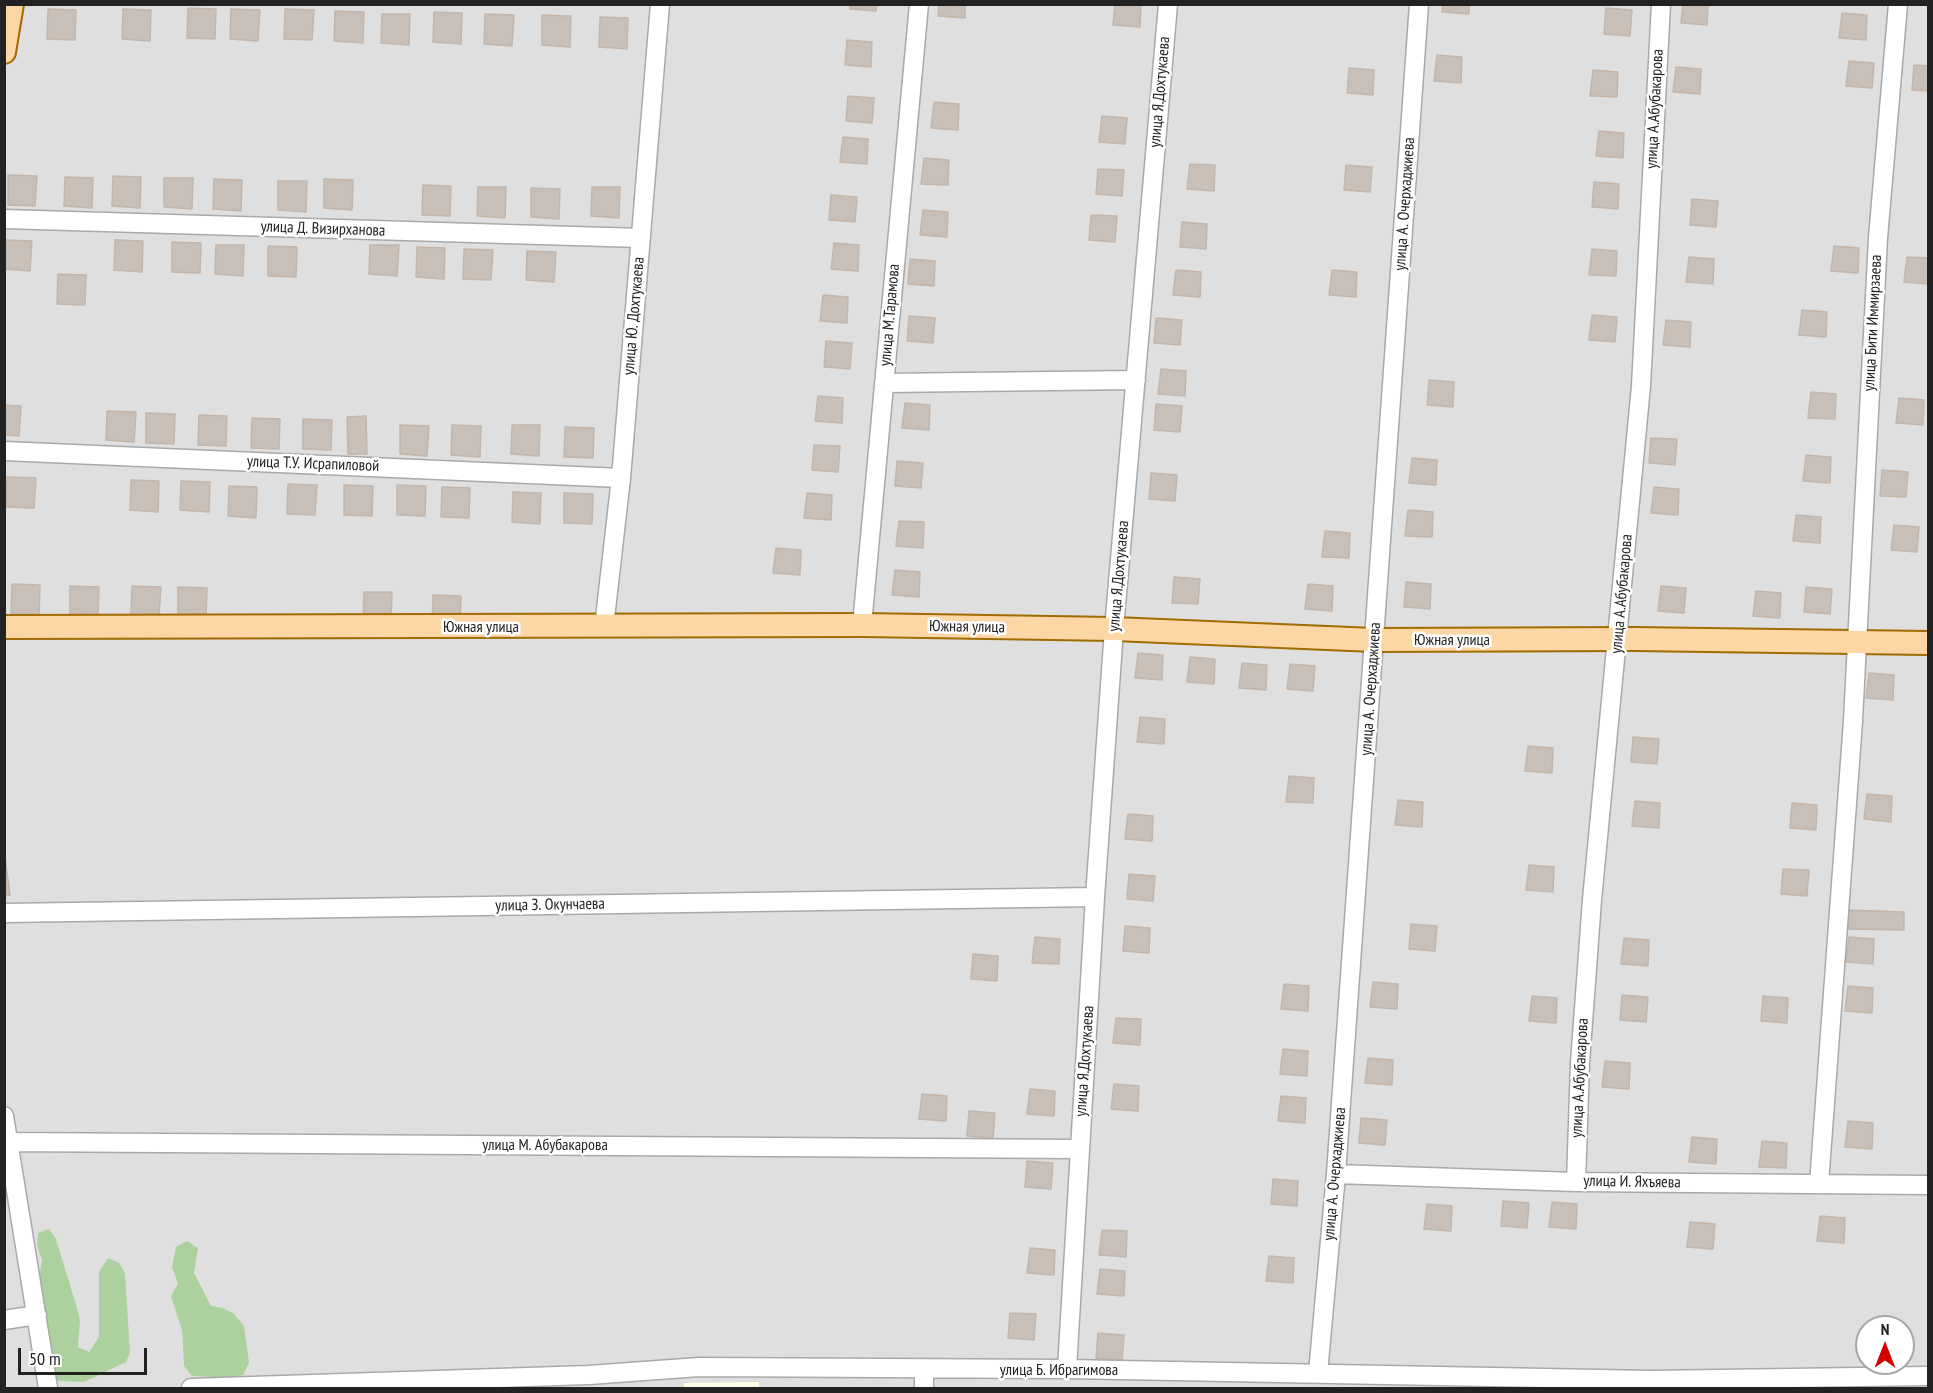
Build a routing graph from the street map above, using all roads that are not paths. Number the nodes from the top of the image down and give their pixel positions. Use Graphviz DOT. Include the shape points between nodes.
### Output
graph roads {
  1 [pos="12,4"];
  2 [pos="660,4"];
  3 [pos="919,4"];
  4 [pos="1168,4"];
  5 [pos="1419,4"];
  6 [pos="1660,4"];
  7 [pos="1898,4"];
  8 [pos="4,52"];
  9 [pos="4,219"];
  10 [pos="640,238"];
  11 [pos="1136,380"];
  12 [pos="884,383"];
  13 [pos="4,451"];
  14 [pos="621,478"];
  15 [pos="862,625"];
  16 [pos="4,627"];
  17 [pos="604,627"];
  18 [pos="1114,629"];
  19 [pos="1618,639"];
  20 [pos="1374,640"];
  21 [pos="1856,642"];
  22 [pos="1929,643"];
  23 [pos="1095,897"];
  24 [pos="4,913"];
  25 [pos="4,1116"];
  26 [pos="10,1142"];
  27 [pos="1079,1149"];
  28 [pos="1336,1174"];
  29 [pos="1576,1182"];
  30 [pos="1819,1184"];
  31 [pos="1929,1185"];
  32 [pos="37,1315"];
  33 [pos="4,1320"];
  34 [pos="924,1369"];
  35 [pos="1067,1369"];
  36 [pos="1318,1373"];
  37 [pos="1929,1376"];
  38 [pos="673,1379"];
  39 [pos="1166,1380"];
  40 [pos="1414,1382"];
  41 [pos="1895,1382"];
  42 [pos="1651,1384"];
  43 [pos="402,1386"];
  44 [pos="48,1389"];
  45 [pos="191,1389"];
  46 [pos="924,1389"];
  1 -- 8 [label="main road"];
  2 -- 10 [label="street, улица Ю. Дохтукаева"];
  3 -- 12 [label="street, улица М.Тарамова"];
  4 -- 11 [label="street, улица Я.Дохтукаева"];
  5 -- 20 [label="street, улица А. Очерхаджиева"];
  6 -- 19 [label="street, улица А.Абубакарова" via="1641,386"];
  7 -- 21 [label="street, улица Бити Иммирзаева" via="1878,238"];
  9 -- 10 [label="street, улица Д. Визирханова"];
  10 -- 14 [label="street, улица Ю. Дохтукаева"];
  11 -- 12 [label="street"];
  11 -- 18 [label="street, улица Я.Дохтукаева"];
  12 -- 15 [label="street, улица М.Тарамова"];
  13 -- 14 [label="street, улица Т.У. Исрапиловой"];
  14 -- 17 [label="street, улица Ю. Дохтукаева"];
  15 -- 17 [label="main road, Южная улица"];
  15 -- 18 [label="main road, Южная улица"];
  16 -- 17 [label="main road, Южная улица"];
  18 -- 20 [label="main road, Южная улица"];
  18 -- 23 [label="street, улица Я.Дохтукаева"];
  19 -- 20 [label="main road, Южная улица"];
  19 -- 21 [label="main road, Южная улица"];
  19 -- 29 [label="street, улица А.Абубакарова" via="1591,912"];
  20 -- 28 [label="street, улица А. Очерхаджиева"];
  21 -- 22 [label="main road, Южная улица"];
  21 -- 30 [label="street, улица Бити Иммирзаева"];
  23 -- 24 [label="street, улица З. Окунчаева"];
  23 -- 27 [label="street, улица Я.Дохтукаева"];
  25 -- 26 [label="street"];
  26 -- 27 [label="street, улица М. Абубакарова"];
  26 -- 32 [label="street"];
  27 -- 35 [label="street, улица Я.Дохтукаева"];
  28 -- 29 [label="street, улица И. Яхъяева"];
  28 -- 36 [label="street, улица А. Очерхаджиева"];
  29 -- 30 [label="street, улица И. Яхъяева"];
  30 -- 31 [label="street, улица И. Яхъяева"];
  32 -- 33 [label="street"];
  32 -- 44 [label="street"];
  34 -- 35 [label="street, улица Б. Ибрагимова"];
  34 -- 38 [label="street, улица Б. Ибрагимова" via="699,1367"];
  34 -- 46 [label="street"];
  35 -- 39 [label="street, улица Б. Ибрагимова"];
  36 -- 39 [label="street, улица Б. Ибрагимова"];
  36 -- 40 [label="street, улица Б. Ибрагимова"];
  37 -- 41 [label="street, улица Б. Ибрагимова"];
  38 -- 43 [label="street, улица Б. Ибрагимова"];
  40 -- 42 [label="street, улица Б. Ибрагимова"];
  41 -- 42 [label="street, улица Б. Ибрагимова"];
  43 -- 45 [label="street, улица Б. Ибрагимова"];
}
